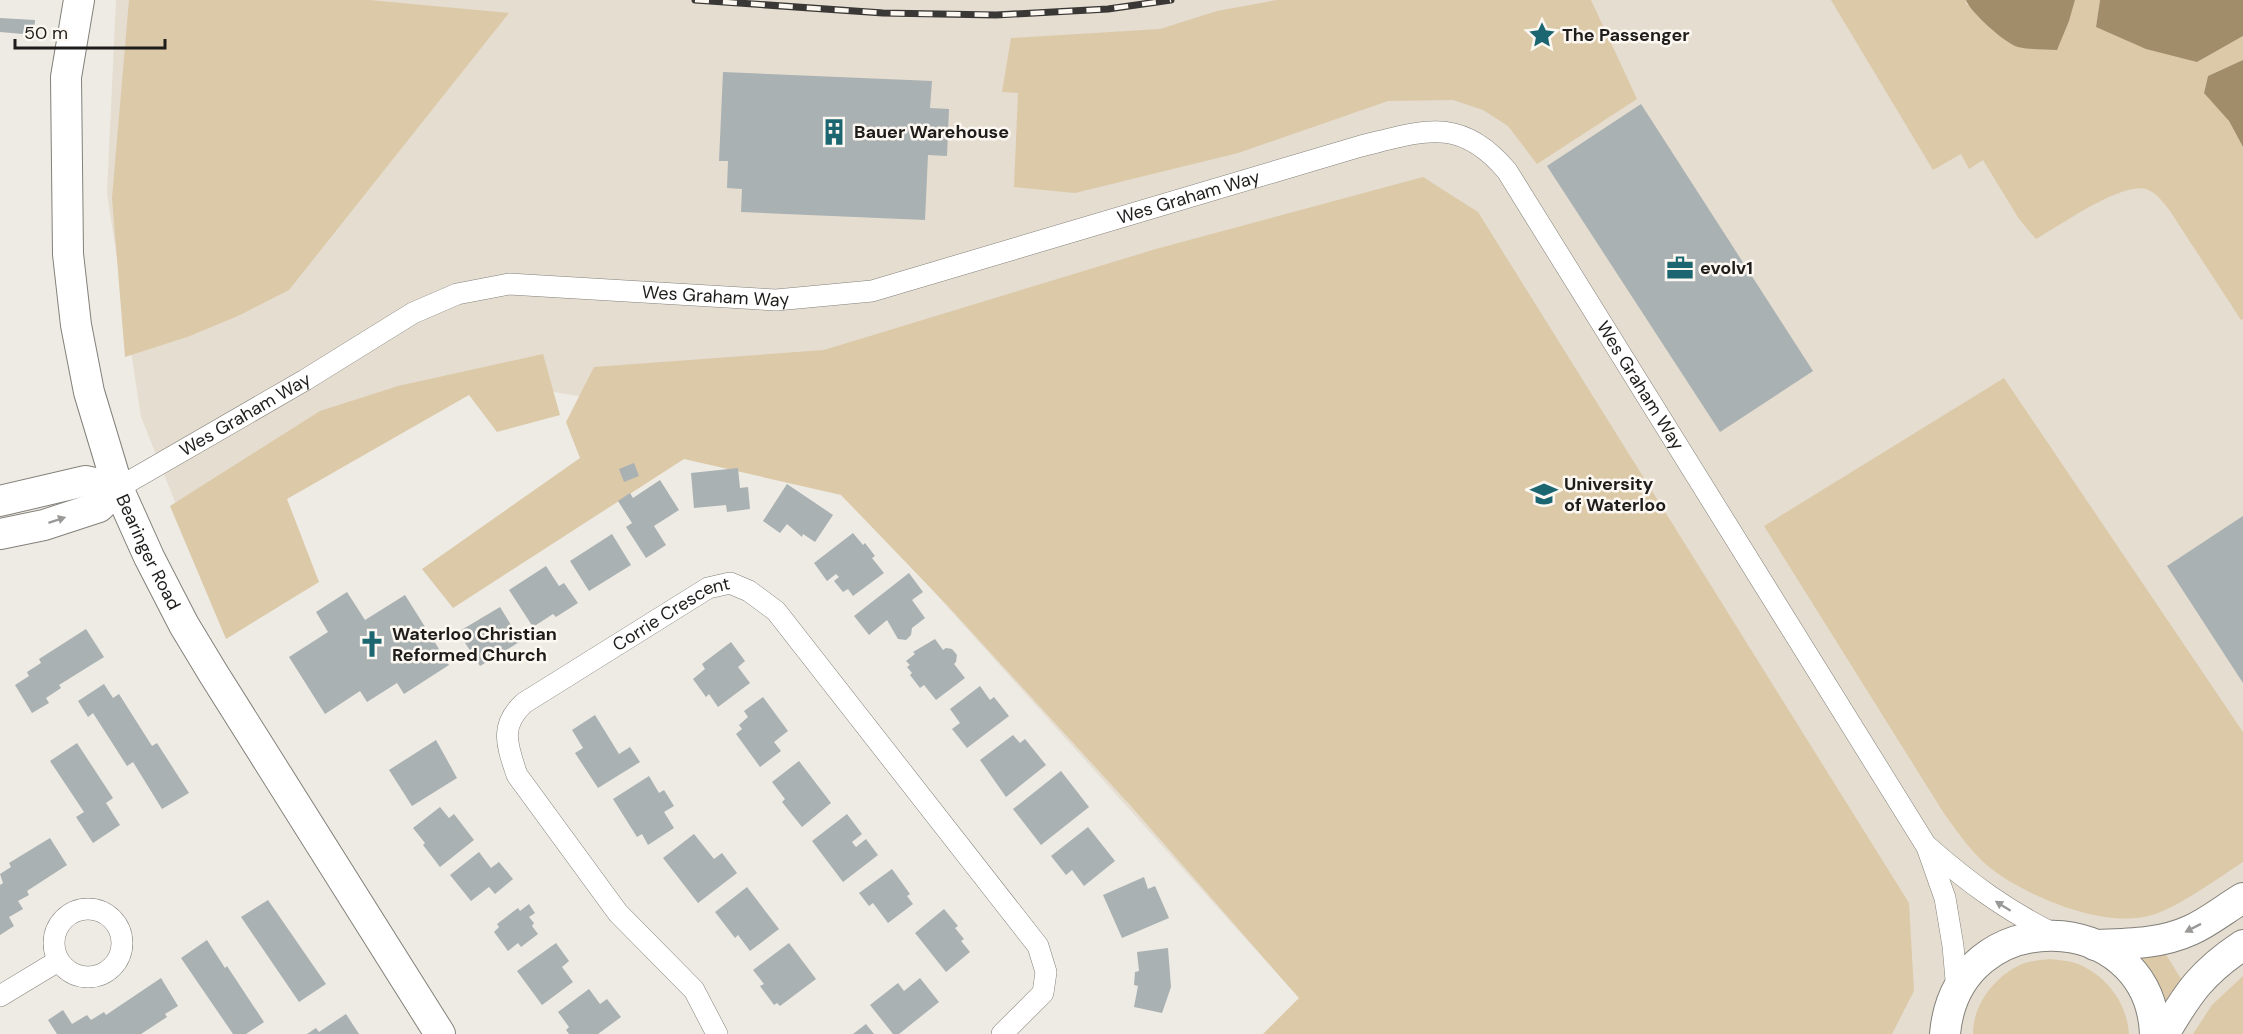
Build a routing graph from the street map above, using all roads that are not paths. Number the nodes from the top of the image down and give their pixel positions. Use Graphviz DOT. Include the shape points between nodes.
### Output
graph roads {
  1 [pos="79,0"];
  2 [pos="118,488"];
  3 [pos="0,501"];
  4 [pos="0,534"];
  5 [pos="1928,846"];
  6 [pos="2243,898"];
  7 [pos="2054,934"];
  8 [pos="2095,945"];
  9 [pos="2243,945"];
  10 [pos="58,961"];
  11 [pos="1957,991"];
  12 [pos="0,996"];
  13 [pos="440,1034"];
  14 [pos="717,1034"];
  15 [pos="1002,1034"];
  16 [pos="1945,1034"];
  17 [pos="2155,1034"];
  18 [pos="2164,1034"];
  1 -- 2 [label="street, Bearinger Road" via="66,77 68,254 89,392"];
  2 -- 3 [label="street" via="85,481"];
  4 -- 2 [label="street, one-way" via="99,507"];
  2 -- 5 [label="street, Wes Graham Way" via="413,313 457,294 509,284 776,300 872,291 1361,146 1418,132 1453,133 1472,140 1507,171"];
  2 -- 13 [label="street, Bearinger Road" via="149,558 213,673"];
  7 -- 5 [label="street, Wes Graham Way, one-way" via="1993,900"];
  5 -- 11 [label="street, Wes Graham Way" via="1945,898"];
  6 -- 8 [label="street, one-way" via="2193,930 2142,944"];
  7 -- 8 [label="street"];
  7 -- 11 [label="street" via="2022,938 2002,946 1984,958"];
  8 -- 17 [label="street" via="2113,956 2136,979 2150,1008"];
  9 -- 18 [label="street" via="2207,972"];
  10 -- 12 [label="street"];
  11 -- 16 [label="street"];
  14 -- 15 [label="street, Corrie Crescent" via="694,990 618,913 517,775 507,733 511,715 524,703 708,588 730,583 749,591 776,611 1038,946 1046,972 1043,993"];
}
